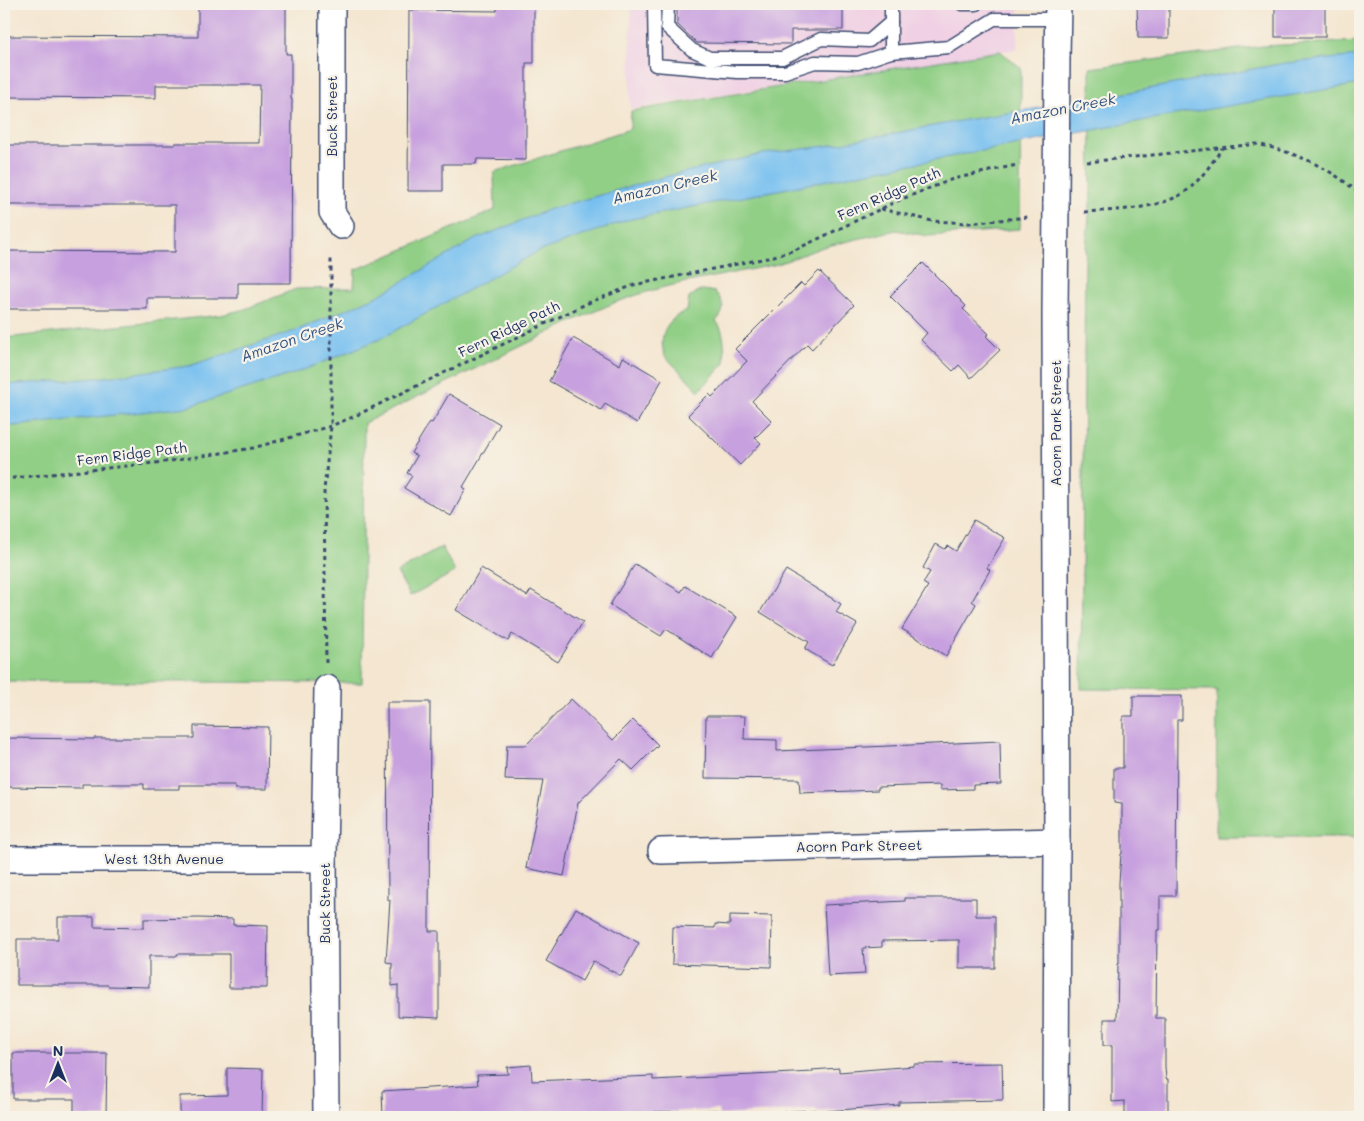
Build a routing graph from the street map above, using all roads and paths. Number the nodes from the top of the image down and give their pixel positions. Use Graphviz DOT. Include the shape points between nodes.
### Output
graph roads {
  1 [pos="332,4"];
  2 [pos="654,4"];
  3 [pos="668,4"];
  4 [pos="891,4"];
  5 [pos="962,4"];
  6 [pos="976,4"];
  7 [pos="1058,12"];
  8 [pos="891,22"];
  9 [pos="891,52"];
  10 [pos="1222,148"];
  11 [pos="1087,162"];
  12 [pos="1017,165"];
  13 [pos="1360,194"];
  14 [pos="880,209"];
  15 [pos="1056,209"];
  16 [pos="341,226"];
  17 [pos="331,258"];
  18 [pos="331,426"];
  19 [pos="4,480"];
  20 [pos="327,688"];
  21 [pos="1057,842"];
  22 [pos="660,851"];
  23 [pos="4,859"];
  24 [pos="324,859"];
  25 [pos="326,1117"];
  26 [pos="1056,1117"];
  1 -- 16 [label="street, Buck Street" via="332,212"];
  2 -- 9 [label="lane" via="655,65 737,72 785,72 815,62 858,63"];
  3 -- 8 [label="lane" via="667,27 692,50 710,58 782,58 821,40 870,41"];
  4 -- 8 [label="lane"];
  5 -- 6 [label="lane"];
  7 -- 9 [label="lane" via="994,19 949,47"];
  7 -- 15 [label="street, Acorn Park Street, bridge"];
  8 -- 9 [label="lane"];
  10 -- 11 [label="path"];
  10 -- 13 [label="path" via="1257,144 1281,150 1313,162 1344,180"];
  10 -- 15 [label="path" via="1207,170 1183,193 1156,204 1109,211"];
  12 -- 14 [label="path, Fern Ridge Path" via="953,179"];
  14 -- 15 [label="path" via="932,222 969,223"];
  14 -- 18 [label="path, Fern Ridge Path" via="795,250 634,285 588,303"];
  15 -- 21 [label="street, Acorn Park Street"];
  17 -- 18 [label="path"];
  18 -- 19 [label="path, Fern Ridge Path" via="252,448 164,462"];
  18 -- 20 [label="path" via="324,490"];
  20 -- 24 [label="street, Buck Street"];
  21 -- 22 [label="street, Acorn Park Street"];
  21 -- 26 [label="street, Acorn Park Street"];
  23 -- 24 [label="street, West 13th Avenue"];
  24 -- 25 [label="street, Buck Street"];
}
